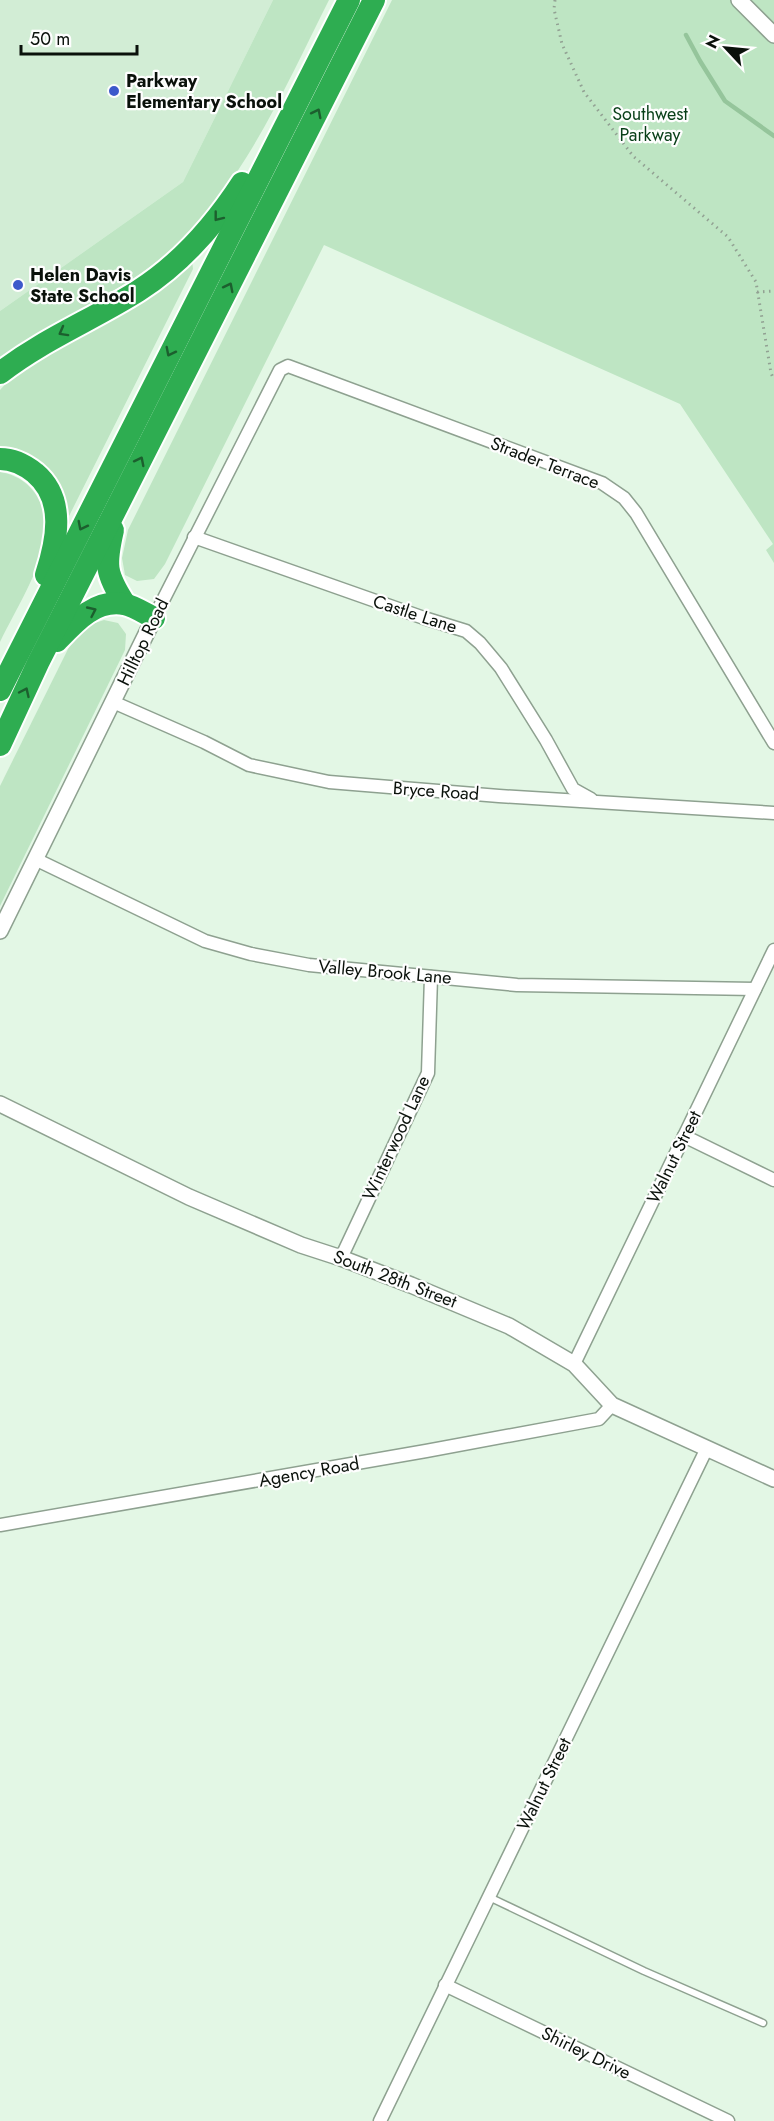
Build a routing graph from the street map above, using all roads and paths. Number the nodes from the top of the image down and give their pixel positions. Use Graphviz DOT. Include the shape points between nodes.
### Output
graph roads {
  1 [pos="348,0"];
  2 [pos="374,0"];
  3 [pos="555,0"];
  4 [pos="739,0"];
  5 [pos="774,35"];
  6 [pos="298,99"];
  7 [pos="774,291"];
  8 [pos="757,292"];
  9 [pos="297,368"];
  10 [pos="0,373"];
  11 [pos="774,380"];
  12 [pos="0,459"];
  13 [pos="121,499"];
  14 [pos="194,537"];
  15 [pos="125,604"];
  16 [pos="154,618"];
  17 [pos="18,651"];
  18 [pos="38,663"];
  19 [pos="0,690"];
  20 [pos="113,702"];
  21 [pos="774,743"];
  22 [pos="0,745"];
  23 [pos="594,801"];
  24 [pos="774,813"];
  25 [pos="35,859"];
  26 [pos="0,931"];
  27 [pos="774,950"];
  28 [pos="431,977"];
  29 [pos="755,989"];
  30 [pos="0,1104"];
  31 [pos="684,1136"];
  32 [pos="774,1180"];
  33 [pos="341,1258"];
  34 [pos="574,1364"];
  35 [pos="612,1405"];
  36 [pos="706,1448"];
  37 [pos="774,1478"];
  38 [pos="0,1526"];
  39 [pos="489,1897"];
  40 [pos="445,1985"];
  41 [pos="764,2024"];
  42 [pos="722,2120"];
  43 [pos="380,2121"];
  1 -- 6 [label="highway"];
  13 -- 2 [label="highway, one-way"];
  3 -- 8 [label="path" via="562,44 584,92 633,156 728,237 756,282"];
  4 -- 5 [label="street"];
  6 -- 10 [label="highway, one-way" via="221,214 170,268 138,291 46,341"];
  6 -- 17 [label="highway, one-way"];
  7 -- 8 [label="path"];
  8 -- 11 [label="path"];
  9 -- 14 [label="street, Hilltop Road" via="288,366 280,370"];
  9 -- 21 [label="street, Strader Terrace" via="602,483 624,498"];
  12 -- 17 [label="highway" via="20,463 44,481 56,510 52,556"];
  13 -- 15 [label="highway" via="107,573"];
  13 -- 18 [label="highway"];
  14 -- 16 [label="street, Hilltop Road"];
  14 -- 23 [label="street, Castle Lane" via="466,631 501,668 573,789"];
  15 -- 16 [label="highway"];
  18 -- 15 [label="highway, one-way" via="87,612 105,605"];
  16 -- 20 [label="street, Hilltop Road"];
  17 -- 19 [label="highway"];
  22 -- 18 [label="highway, one-way"];
  20 -- 23 [label="street, Bryce Road" via="249,765 329,782"];
  20 -- 25 [label="street, Hilltop Road"];
  23 -- 24 [label="street, Bryce Road"];
  25 -- 26 [label="street, Hilltop Road"];
  25 -- 28 [label="street, Valley Brook Lane" via="205,940 251,954 309,965"];
  27 -- 29 [label="street, Walnut Street"];
  28 -- 29 [label="street, Valley Brook Lane" via="517,985"];
  28 -- 33 [label="street, Winterwood Lane" via="428,1073"];
  29 -- 31 [label="street, Walnut Street"];
  30 -- 33 [label="street, South 28th Street" via="189,1197"];
  31 -- 32 [label="street"];
  31 -- 34 [label="street, Walnut Street"];
  33 -- 34 [label="street, South 28th Street" via="509,1326"];
  34 -- 35 [label="street, South 28th Street"];
  35 -- 36 [label="street, South 28th Street"];
  35 -- 38 [label="street, Agency Road" via="599,1419"];
  36 -- 37 [label="street, South 28th Street"];
  36 -- 39 [label="street, Walnut Street"];
  39 -- 40 [label="street, Walnut Street"];
  39 -- 41 [label="lane"];
  40 -- 42 [label="street, Shirley Drive"];
  40 -- 43 [label="street, Walnut Street"];
}
